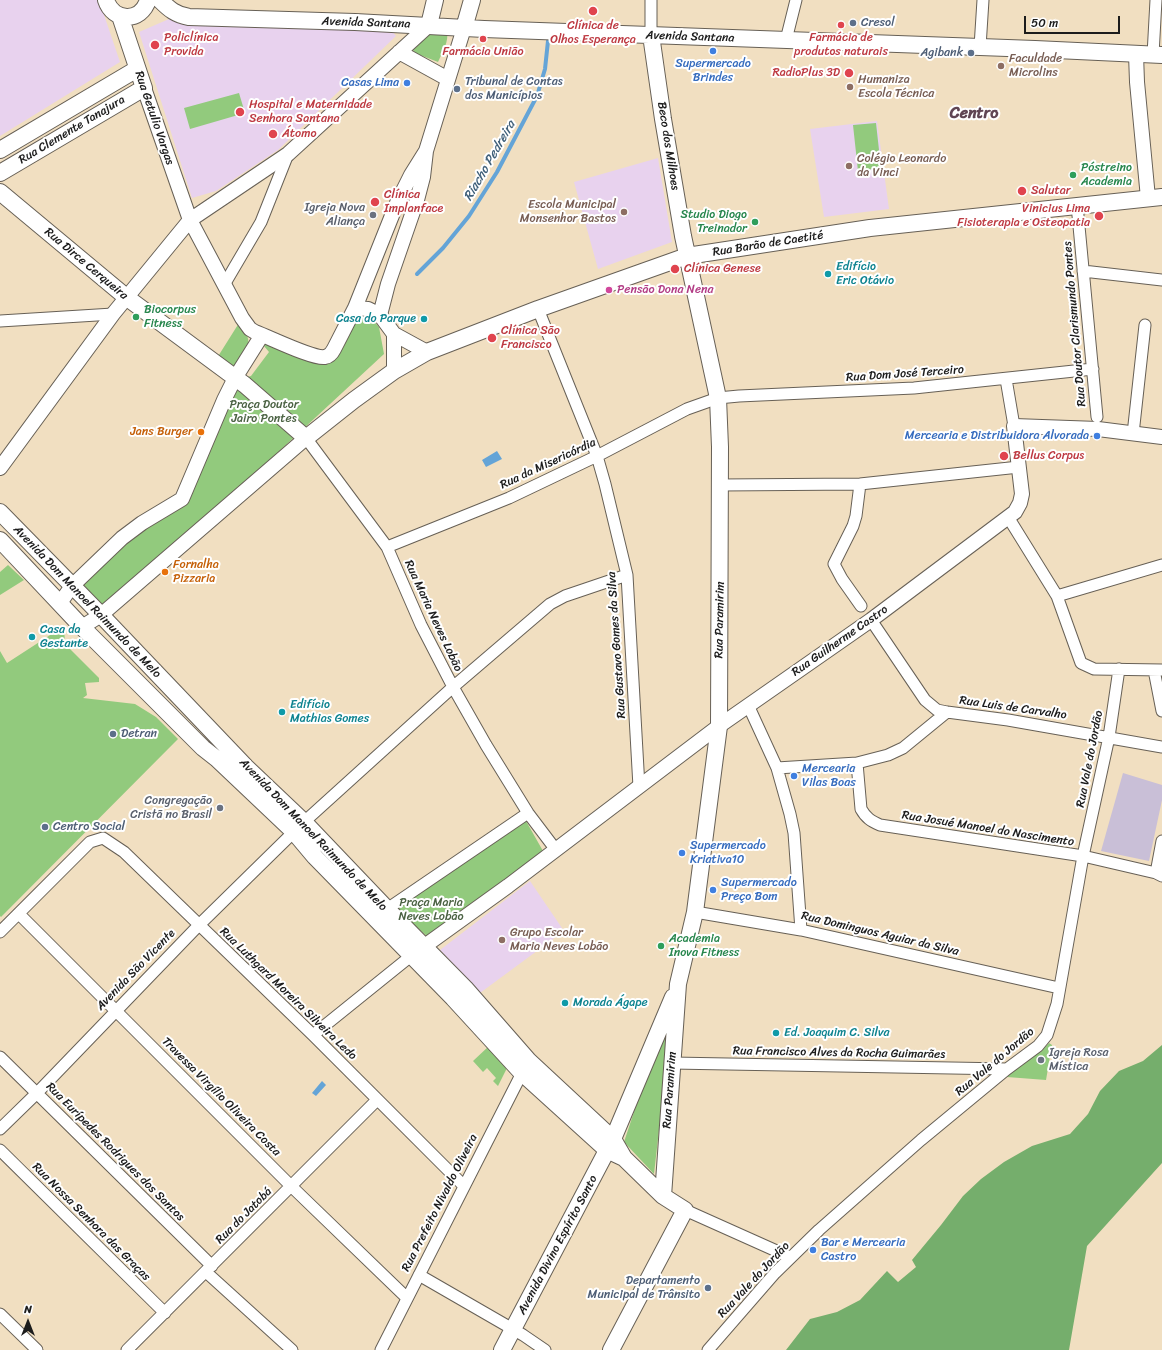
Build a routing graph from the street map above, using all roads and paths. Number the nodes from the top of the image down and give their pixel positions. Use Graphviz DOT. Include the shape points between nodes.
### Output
graph roads {
  1 [pos="106,0"];
  2 [pos="435,0"];
  3 [pos="472,0"];
  4 [pos="651,0"];
  5 [pos="796,0"];
  6 [pos="983,0"];
  7 [pos="1156,0"];
  8 [pos="165,5"];
  9 [pos="145,6"];
  10 [pos="120,16"];
  11 [pos="429,25"];
  12 [pos="464,28"];
  13 [pos="652,35"];
  14 [pos="786,40"];
  15 [pos="980,47"];
  16 [pos="399,52"];
  17 [pos="1136,54"];
  18 [pos="1158,55"];
  19 [pos="137,69"];
  20 [pos="448,79"];
  21 [pos="144,88"];
  22 [pos="0,150"];
  23 [pos="426,151"];
  24 [pos="288,154"];
  25 [pos="0,172"];
  26 [pos="0,192"];
  27 [pos="1155,197"];
  28 [pos="1077,205"];
  29 [pos="190,220"];
  30 [pos="687,256"];
  31 [pos="1083,271"];
  32 [pos="1162,280"];
  33 [pos="224,285"];
  34 [pos="363,289"];
  35 [pos="385,297"];
  36 [pos="126,298"];
  37 [pos="356,308"];
  38 [pos="538,309"];
  39 [pos="113,314"];
  40 [pos="380,315"];
  41 [pos="0,321"];
  42 [pos="1145,325"];
  43 [pos="394,334"];
  44 [pos="262,335"];
  45 [pos="427,352"];
  46 [pos="1093,369"];
  47 [pos="394,371"];
  48 [pos="235,378"];
  49 [pos="1006,379"];
  50 [pos="718,398"];
  51 [pos="1097,417"];
  52 [pos="1014,426"];
  53 [pos="1133,434"];
  54 [pos="1162,437"];
  55 [pos="306,438"];
  56 [pos="597,456"];
  57 [pos="1019,467"];
  58 [pos="0,468"];
  59 [pos="860,484"];
  60 [pos="720,485"];
  61 [pos="0,512"];
  62 [pos="1008,517"];
  63 [pos="0,540"];
  64 [pos="387,547"];
  65 [pos="1162,564"];
  66 [pos="627,575"];
  67 [pos="72,586"];
  68 [pos="1057,596"];
  69 [pos="60,603"];
  70 [pos="861,606"];
  71 [pos="101,615"];
  72 [pos="871,620"];
  73 [pos="82,627"];
  74 [pos="1119,669"];
  75 [pos="1158,670"];
  76 [pos="453,687"];
  77 [pos="748,705"];
  78 [pos="1162,711"];
  79 [pos="947,712"];
  80 [pos="719,726"];
  81 [pos="1109,737"];
  82 [pos="1162,747"];
  83 [pos="857,763"];
  84 [pos="777,768"];
  85 [pos="639,787"];
  86 [pos="528,813"];
  87 [pos="299,827"];
  88 [pos="1162,841"];
  89 [pos="556,850"];
  90 [pos="1083,856"];
  91 [pos="1159,875"];
  92 [pos="387,909"];
  93 [pos="694,912"];
  94 [pos="19,914"];
  95 [pos="199,925"];
  96 [pos="801,930"];
  97 [pos="0,932"];
  98 [pos="417,952"];
  99 [pos="678,984"];
  100 [pos="1059,988"];
  101 [pos="116,1010"];
  102 [pos="313,1035"];
  103 [pos="0,1057"];
  104 [pos="672,1063"];
  105 [pos="524,1067"];
  106 [pos="1007,1069"];
  107 [pos="37,1093"];
  108 [pos="377,1100"];
  109 [pos="0,1129"];
  110 [pos="610,1144"];
  111 [pos="0,1150"];
  112 [pos="464,1186"];
  113 [pos="292,1187"];
  114 [pos="663,1196"];
  115 [pos="685,1210"];
  116 [pos="790,1257"];
  117 [pos="209,1269"];
  118 [pos="419,1275"];
  119 [pos="407,1298"];
  120 [pos="164,1313"];
  121 [pos="0,1314"];
  122 [pos="513,1330"];
  123 [pos="37,1350"];
  124 [pos="128,1350"];
  125 [pos="292,1350"];
  126 [pos="381,1350"];
  127 [pos="502,1350"];
  128 [pos="546,1350"];
  129 [pos="611,1350"];
  130 [pos="708,1350"];
  1 -- 10 [label="main road" via="110,9"];
  2 -- 11 [label="main road"];
  3 -- 12 [label="main road"];
  4 -- 13 [label="street"];
  5 -- 14 [label="street"];
  6 -- 15 [label="street"];
  7 -- 18 [label="street"];
  8 -- 9 [label="main road, Avenida Santana"];
  8 -- 11 [label="main road, Avenida Santana" via="180,16 189,17"];
  9 -- 10 [label="main road, Avenida Santana" via="134,16"];
  10 -- 19 [label="main road, Rua Getulio Vargas"];
  11 -- 12 [label="main road, Avenida Santana"];
  11 -- 16 [label="street"];
  12 -- 13 [label="main road, Avenida Santana"];
  12 -- 20 [label="street"];
  13 -- 14 [label="main road, Avenida Santana"];
  13 -- 30 [label="main road, Beco dos Milhoes" via="662,112"];
  14 -- 15 [label="main road, Avenida Santana"];
  15 -- 17 [label="main road, Avenida Santana"];
  16 -- 20 [label="street"];
  16 -- 24 [label="street"];
  17 -- 18 [label="main road, Avenida Santana"];
  17 -- 27 [label="street" via="1136,82"];
  19 -- 21 [label="main road, Rua Getulio Vargas"];
  19 -- 22 [label="main road, Rua Clemente Tanajura"];
  20 -- 23 [label="street"];
  21 -- 25 [label="main road, Rua Clemente Tanajura"];
  21 -- 29 [label="street, Rua Getulio Vargas"];
  23 -- 34 [label="street" via="397,204"];
  23 -- 35 [label="street" via="421,185"];
  24 -- 29 [label="street"];
  24 -- 33 [label="street" via="261,222"];
  26 -- 36 [label="main road, Rua Dirce Cerqueira"];
  27 -- 28 [label="main road, Rua Barão de Caetité"];
  28 -- 30 [label="main road, Rua Barão de Caetité" via="870,228"];
  28 -- 31 [label="street, Rua Doutor Clarismundo Pontes"];
  29 -- 33 [label="street, Rua Getulio Vargas"];
  29 -- 36 [label="street"];
  30 -- 38 [label="main road, Rua Barão de Caetité"];
  30 -- 50 [label="main road, Rua Paramirim"];
  31 -- 32 [label="street"];
  31 -- 46 [label="street, Rua Doutor Clarismundo Pontes"];
  33 -- 44 [label="street, Rua Getulio Vargas" via="250,329"];
  34 -- 35 [label="street" via="374,290"];
  34 -- 37 [label="street"];
  35 -- 40 [label="street"];
  36 -- 39 [label="street"];
  36 -- 48 [label="main road, Rua Dirce Cerqueira"];
  37 -- 40 [label="street" via="368,309"];
  37 -- 44 [label="street" via="331,354 324,357 312,355"];
  38 -- 45 [label="main road, Rua Barão de Caetité"];
  38 -- 56 [label="street, Rua Gustavo Gomes da Silva"];
  39 -- 41 [label="street"];
  39 -- 58 [label="street"];
  40 -- 43 [label="street"];
  42 -- 53 [label="street"];
  43 -- 45 [label="street"];
  43 -- 47 [label="street"];
  44 -- 48 [label="street"];
  45 -- 47 [label="main road, Rua Barão de Caetité"];
  46 -- 49 [label="street, Rua Dom José Terceiro"];
  46 -- 51 [label="street, Rua Doutor Clarismundo Pontes"];
  47 -- 55 [label="main road"];
  48 -- 55 [label="main road, Rua Dirce Cerqueira"];
  48 -- 67 [label="street" via="182,499 122,538"];
  49 -- 50 [label="street, Rua Dom José Terceiro" via="907,388"];
  49 -- 52 [label="street, Rua Guilherme Castro"];
  50 -- 56 [label="street, Rua da Misericórdia" via="687,409"];
  50 -- 60 [label="main road, Rua Paramirim"];
  52 -- 53 [label="street" via="1098,429"];
  52 -- 57 [label="street, Rua Guilherme Castro"];
  53 -- 54 [label="street"];
  55 -- 64 [label="street, Rua Maria Neves Lobão"];
  55 -- 71 [label="street"];
  56 -- 64 [label="street, Rua da Misericórdia" via="509,498"];
  56 -- 66 [label="street, Rua Gustavo Gomes da Silva"];
  57 -- 59 [label="street"];
  57 -- 62 [label="street, Rua Guilherme Castro" via="1022,494 1015,512"];
  59 -- 60 [label="street"];
  59 -- 70 [label="street" via="853,526 834,564"];
  60 -- 80 [label="main road, Rua Paramirim"];
  61 -- 67 [label="main road, Avenida Dom Manoel Raimundo de Melo"];
  62 -- 68 [label="street"];
  62 -- 72 [label="street, Rua Guilherme Castro"];
  63 -- 69 [label="main road, Avenida Dom Manoel Raimundo de Melo"];
  64 -- 76 [label="street, Rua Maria Neves Lobão" via="421,625"];
  65 -- 68 [label="street"];
  66 -- 76 [label="street, Avenida São Vicente" via="565,596 550,604"];
  66 -- 85 [label="street, Rua Gustavo Gomes da Silva"];
  67 -- 69 [label="street"];
  67 -- 71 [label="main road, Avenida Dom Manoel Raimundo de Melo"];
  68 -- 74 [label="street" via="1081,663 1094,669"];
  69 -- 73 [label="main road, Avenida Dom Manoel Raimundo de Melo"];
  71 -- 73 [label="street"];
  71 -- 87 [label="main road, Avenida Dom Manoel Raimundo de Melo" via="246,767"];
  72 -- 77 [label="street, Rua Guilherme Castro"];
  72 -- 79 [label="street" via="925,700 937,710"];
  73 -- 87 [label="main road, Avenida Dom Manoel Raimundo de Melo" via="203,748"];
  74 -- 75 [label="street"];
  74 -- 81 [label="street, Rua Vale do Jordão"];
  75 -- 78 [label="street"];
  76 -- 86 [label="street, Rua Maria Neves Lobão"];
  76 -- 87 [label="street, Avenida São Vicente"];
  77 -- 80 [label="street, Rua Guilherme Castro"];
  77 -- 84 [label="street"];
  79 -- 81 [label="street, Rua Luis de Carvalho"];
  79 -- 83 [label="street, Rua Luis de Carvalho" via="903,748"];
  80 -- 85 [label="street, Rua Guilherme Castro"];
  80 -- 93 [label="main road, Rua Paramirim"];
  81 -- 82 [label="street, Rua Luis de Carvalho"];
  81 -- 90 [label="street, Rua Vale do Jordão"];
  83 -- 84 [label="street, Rua Luis de Carvalho"];
  83 -- 90 [label="street, Rua Josué Manoel do Nascimento" via="862,810 865,816 880,824"];
  84 -- 96 [label="street" via="794,833"];
  85 -- 89 [label="street, Rua Guilherme Castro"];
  86 -- 89 [label="street"];
  86 -- 92 [label="street"];
  87 -- 92 [label="main road, Avenida Dom Manoel Raimundo de Melo"];
  87 -- 95 [label="street, Avenida São Vicente"];
  87 -- 98 [label="main road, Avenida Dom Manoel Raimundo de Melo" via="321,863"];
  88 -- 91 [label="street"];
  89 -- 98 [label="street"];
  90 -- 91 [label="street, Rua Josué Manoel do Nascimento"];
  90 -- 100 [label="street, Rua Vale do Jordão"];
  92 -- 98 [label="main road, Avenida Dom Manoel Raimundo de Melo"];
  93 -- 96 [label="street, Rua Dominguos Aguiar da Silva"];
  93 -- 99 [label="main road, Rua Paramirim"];
  94 -- 95 [label="street, Rua Luthgard Moreira Silveira Ledo" via="90,842 103,838 124,852"];
  94 -- 97 [label="street"];
  94 -- 101 [label="street, Travessa Virgílio Oliveira Costa"];
  95 -- 101 [label="street, Avenida São Vicente"];
  95 -- 102 [label="street, Rua Luthgard Moreira Silveira Ledo"];
  96 -- 100 [label="street, Rua Dominguos Aguiar da Silva"];
  98 -- 102 [label="street"];
  98 -- 105 [label="main road, Avenida Dom Manoel Raimundo de Melo" via="453,998"];
  99 -- 104 [label="main road, Rua Paramirim"];
  99 -- 110 [label="main road, Rua Paramirim"];
  100 -- 106 [label="street, Rua Vale do Jordão" via="1047,1035 1038,1046"];
  101 -- 107 [label="street, Avenida São Vicente"];
  101 -- 113 [label="street, Travessa Virgílio Oliveira Costa"];
  102 -- 108 [label="street, Rua Luthgard Moreira Silveira Ledo"];
  103 -- 107 [label="street, Rua Eurípedes Rodrigues dos Santos"];
  104 -- 106 [label="street, Rua Francisco Alves da Rocha Guimarães"];
  104 -- 114 [label="main road, Rua Paramirim"];
  105 -- 110 [label="main road, Avenida Dom Manoel Raimundo de Melo"];
  105 -- 112 [label="street, Rua Prefeito Nivaldo Oliveira"];
  106 -- 116 [label="street, Rua Vale do Jordão" via="904,1155"];
  107 -- 109 [label="street, Avenida São Vicente"];
  107 -- 117 [label="street, Rua Eurípedes Rodrigues dos Santos"];
  108 -- 112 [label="street, Rua Luthgard Moreira Silveira Ledo"];
  108 -- 113 [label="street, Rua do Jatobá"];
  110 -- 114 [label="main road, Avenida Dom Manoel Raimundo de Melo"];
  110 -- 122 [label="main road, Avenida Divino Espírito Santo"];
  111 -- 120 [label="street, Rua Nossa Senhora das Graças"];
  112 -- 118 [label="street, Rua Prefeito Nivaldo Oliveira"];
  113 -- 117 [label="street, Rua do Jatobá"];
  113 -- 119 [label="street, Travessa Virgílio Oliveira Costa"];
  114 -- 115 [label="main road, Avenida Dom Manoel Raimundo de Melo"];
  115 -- 116 [label="street"];
  115 -- 129 [label="main road"];
  116 -- 130 [label="street, Rua Vale do Jordão"];
  117 -- 120 [label="street, Rua do Jatobá"];
  117 -- 125 [label="street, Rua Eurípedes Rodrigues dos Santos"];
  118 -- 119 [label="street, Rua Prefeito Nivaldo Oliveira"];
  118 -- 122 [label="street"];
  119 -- 126 [label="street, Rua Prefeito Nivaldo Oliveira"];
  120 -- 124 [label="street, Rua do Jatobá"];
  121 -- 123 [label="street"];
  122 -- 127 [label="main road, Avenida Divino Espírito Santo"];
  122 -- 128 [label="street"];
}
